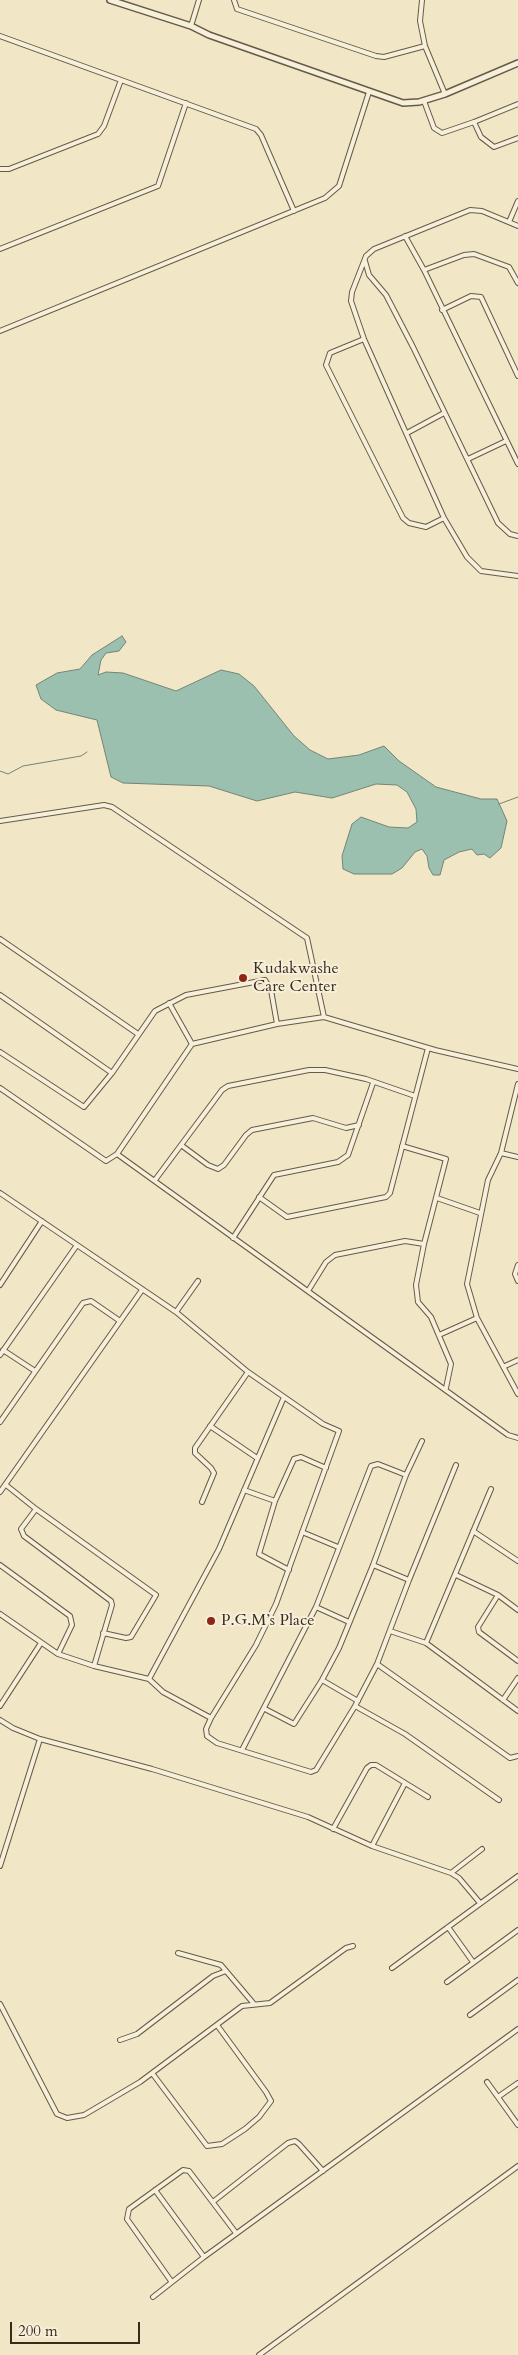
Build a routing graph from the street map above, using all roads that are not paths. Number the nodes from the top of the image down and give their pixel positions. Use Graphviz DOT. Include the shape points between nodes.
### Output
graph roads {
  1 [pos="110,0"];
  2 [pos="199,0"];
  3 [pos="234,0"];
  4 [pos="422,0"];
  5 [pos="191,26"];
  6 [pos="0,36"];
  7 [pos="425,46"];
  8 [pos="518,63"];
  9 [pos="121,80"];
  10 [pos="369,92"];
  11 [pos="445,94"];
  12 [pos="424,101"];
  13 [pos="186,103"];
  14 [pos="518,104"];
  15 [pos="474,122"];
  16 [pos="518,138"];
  17 [pos="0,169"];
  18 [pos="518,201"];
  19 [pos="294,211"];
  20 [pos="509,222"];
  21 [pos="518,226"];
  22 [pos="405,236"];
  23 [pos="0,249"];
  24 [pos="365,260"];
  25 [pos="424,270"];
  26 [pos="518,282"];
  27 [pos="442,310"];
  28 [pos="0,330"];
  29 [pos="364,339"];
  30 [pos="518,376"];
  31 [pos="444,413"];
  32 [pos="407,433"];
  33 [pos="506,441"];
  34 [pos="468,459"];
  35 [pos="518,464"];
  36 [pos="444,518"];
  37 [pos="518,536"];
  38 [pos="518,576"];
  39 [pos="0,821"];
  40 [pos="0,939"];
  41 [pos="0,995"];
  42 [pos="169,1003"];
  43 [pos="324,1017"];
  44 [pos="278,1024"];
  45 [pos="138,1034"];
  46 [pos="192,1044"];
  47 [pos="428,1048"];
  48 [pos="0,1052"];
  49 [pos="518,1069"];
  50 [pos="112,1073"];
  51 [pos="373,1083"];
  52 [pos="518,1084"];
  53 [pos="0,1088"];
  54 [pos="415,1096"];
  55 [pos="513,1110"];
  56 [pos="518,1112"];
  57 [pos="359,1125"];
  58 [pos="181,1145"];
  59 [pos="402,1146"];
  60 [pos="501,1153"];
  61 [pos="117,1154"];
  62 [pos="518,1157"];
  63 [pos="155,1180"];
  64 [pos="0,1193"];
  65 [pos="259,1197"];
  66 [pos="437,1198"];
  67 [pos="480,1213"];
  68 [pos="42,1222"];
  69 [pos="233,1238"];
  70 [pos="424,1244"];
  71 [pos="77,1245"];
  72 [pos="518,1265"];
  73 [pos="198,1281"];
  74 [pos="518,1281"];
  75 [pos="0,1285"];
  76 [pos="142,1290"];
  77 [pos="308,1291"];
  78 [pos="176,1312"];
  79 [pos="478,1318"];
  80 [pos="120,1321"];
  81 [pos="439,1335"];
  82 [pos="3,1350"];
  83 [pos="0,1355"];
  84 [pos="518,1360"];
  85 [pos="505,1366"];
  86 [pos="35,1371"];
  87 [pos="248,1372"];
  88 [pos="446,1388"];
  89 [pos="518,1394"];
  90 [pos="284,1398"];
  91 [pos="0,1422"];
  92 [pos="210,1426"];
  93 [pos="518,1438"];
  94 [pos="422,1441"];
  95 [pos="257,1458"];
  96 [pos="456,1465"];
  97 [pos="326,1468"];
  98 [pos="406,1475"];
  99 [pos="6,1484"];
  100 [pos="491,1489"];
  101 [pos="244,1490"];
  102 [pos="0,1492"];
  103 [pos="275,1501"];
  104 [pos="202,1502"];
  105 [pos="36,1509"];
  106 [pos="473,1531"];
  107 [pos="302,1532"];
  108 [pos="338,1547"];
  109 [pos="518,1561"];
  110 [pos="0,1565"];
  111 [pos="373,1565"];
  112 [pos="290,1570"];
  113 [pos="456,1575"];
  114 [pos="409,1580"];
  115 [pos="498,1594"];
  116 [pos="316,1607"];
  117 [pos="518,1610"];
  118 [pos="0,1614"];
  119 [pos="349,1622"];
  120 [pos="390,1632"];
  121 [pos="104,1633"];
  122 [pos="41,1643"];
  123 [pos="426,1643"];
  124 [pos="58,1654"];
  125 [pos="518,1661"];
  126 [pos="377,1664"];
  127 [pos="94,1666"];
  128 [pos="518,1678"];
  129 [pos="149,1679"];
  130 [pos="322,1680"];
  131 [pos="503,1700"];
  132 [pos="358,1701"];
  133 [pos="0,1706"];
  134 [pos="355,1706"];
  135 [pos="265,1709"];
  136 [pos="518,1711"];
  137 [pos="211,1718"];
  138 [pos="0,1720"];
  139 [pos="40,1739"];
  140 [pos="242,1750"];
  141 [pos="518,1756"];
  142 [pos="405,1783"];
  143 [pos="428,1797"];
  144 [pos="499,1800"];
  145 [pos="333,1829"];
  146 [pos="372,1846"];
  147 [pos="482,1849"];
  148 [pos="0,1866"];
  149 [pos="451,1873"];
  150 [pos="518,1876"];
  151 [pos="480,1903"];
  152 [pos="448,1927"];
  153 [pos="518,1930"];
  154 [pos="353,1946"];
  155 [pos="178,1952"];
  156 [pos="473,1962"];
  157 [pos="392,1968"];
  158 [pos="226,1971"];
  159 [pos="518,1980"];
  160 [pos="448,1982"];
  161 [pos="0,2004"];
  162 [pos="254,2004"];
  163 [pos="470,2015"];
  164 [pos="218,2025"];
  165 [pos="518,2029"];
  166 [pos="120,2040"];
  167 [pos="152,2073"];
  168 [pos="488,2082"];
  169 [pos="518,2083"];
  170 [pos="498,2097"];
  171 [pos="518,2125"];
  172 [pos="518,2166"];
  173 [pos="323,2171"];
  174 [pos="154,2190"];
  175 [pos="214,2201"];
  176 [pos="236,2234"];
  177 [pos="204,2257"];
  178 [pos="171,2281"];
  179 [pos="153,2297"];
  180 [pos="259,2355"];
  1 -- 5 [label="street"];
  2 -- 5 [label="street"];
  3 -- 7 [label="street" via="237,9 376,56 384,57"];
  4 -- 7 [label="street" via="420,20"];
  5 -- 10 [label="street"];
  6 -- 9 [label="street"];
  7 -- 11 [label="street"];
  8 -- 11 [label="street"];
  9 -- 13 [label="street"];
  9 -- 17 [label="street" via="98,134 9,169"];
  10 -- 12 [label="street" via="403,103"];
  10 -- 19 [label="street" via="339,186 325,198"];
  11 -- 12 [label="street"];
  12 -- 15 [label="street" via="438,132"];
  13 -- 19 [label="street" via="256,129 262,135"];
  13 -- 23 [label="street" via="158,186"];
  14 -- 15 [label="street"];
  15 -- 16 [label="street" via="481,137 494,146"];
  18 -- 20 [label="street"];
  19 -- 28 [label="street"];
  20 -- 21 [label="street"];
  20 -- 22 [label="street" via="470,210"];
  22 -- 24 [label="street" via="370,251"];
  22 -- 25 [label="street"];
  24 -- 29 [label="street" via="351,301"];
  24 -- 31 [label="street" via="369,275 386,294"];
  25 -- 26 [label="street" via="469,253 509,267"];
  25 -- 27 [label="street"];
  27 -- 30 [label="street" via="471,296 481,297"];
  27 -- 33 [label="street"];
  29 -- 32 [label="street"];
  29 -- 36 [label="street" via="330,353 326,365 403,518 426,527"];
  31 -- 32 [label="street"];
  31 -- 34 [label="street"];
  32 -- 36 [label="street"];
  33 -- 34 [label="street"];
  33 -- 35 [label="street"];
  34 -- 37 [label="street" via="498,523 510,534"];
  36 -- 38 [label="street" via="475,567 481,571"];
  39 -- 43 [label="street" via="104,805 112,807 307,938"];
  40 -- 45 [label="street"];
  41 -- 50 [label="street"];
  42 -- 44 [label="street" via="186,995 265,980 271,990"];
  42 -- 45 [label="street" via="155,1012"];
  42 -- 46 [label="street"];
  43 -- 44 [label="street"];
  43 -- 47 [label="street"];
  44 -- 46 [label="street"];
  45 -- 50 [label="street"];
  46 -- 61 [label="street"];
  47 -- 49 [label="street"];
  47 -- 54 [label="street"];
  48 -- 50 [label="street" via="81,1107 89,1103"];
  51 -- 54 [label="street"];
  51 -- 57 [label="street"];
  51 -- 58 [label="street" via="314,1070 228,1086"];
  52 -- 55 [label="street"];
  53 -- 61 [label="street" via="106,1161"];
  54 -- 59 [label="street"];
  55 -- 56 [label="street"];
  55 -- 60 [label="street"];
  57 -- 58 [label="street" via="346,1128 313,1118 252,1130 218,1169"];
  57 -- 65 [label="street" via="352,1150 343,1159 274,1175"];
  58 -- 63 [label="street"];
  59 -- 65 [label="street" via="390,1193 386,1197 287,1217"];
  59 -- 66 [label="street" via="446,1160"];
  60 -- 62 [label="street"];
  60 -- 67 [label="street" via="489,1176"];
  61 -- 63 [label="street"];
  63 -- 69 [label="street"];
  64 -- 68 [label="street"];
  65 -- 69 [label="street"];
  66 -- 67 [label="street"];
  66 -- 70 [label="street"];
  67 -- 79 [label="street" via="467,1284"];
  68 -- 71 [label="street"];
  68 -- 75 [label="street"];
  69 -- 77 [label="street"];
  70 -- 77 [label="street" via="405,1241 335,1256 326,1262"];
  70 -- 81 [label="street" via="416,1285 417,1300 431,1316"];
  71 -- 76 [label="street"];
  71 -- 82 [label="street"];
  72 -- 74 [label="street" via="515,1274"];
  73 -- 78 [label="street"];
  76 -- 78 [label="street"];
  76 -- 80 [label="street"];
  77 -- 88 [label="street"];
  78 -- 87 [label="street"];
  79 -- 81 [label="street"];
  79 -- 85 [label="street"];
  80 -- 86 [label="street" via="91,1301 83,1303"];
  80 -- 99 [label="street"];
  81 -- 88 [label="street" via="451,1364"];
  82 -- 83 [label="street"];
  82 -- 86 [label="street"];
  84 -- 85 [label="street"];
  85 -- 89 [label="street"];
  86 -- 91 [label="street"];
  87 -- 90 [label="street"];
  87 -- 92 [label="street"];
  88 -- 93 [label="street"];
  90 -- 95 [label="street"];
  90 -- 97 [label="street" via="339,1431"];
  92 -- 95 [label="street"];
  92 -- 104 [label="street" via="194,1450 214,1473"];
  94 -- 98 [label="street"];
  95 -- 101 [label="street"];
  96 -- 114 [label="street"];
  97 -- 103 [label="street" via="301,1457 294,1458"];
  97 -- 107 [label="street"];
  98 -- 108 [label="street" via="378,1464 371,1466"];
  98 -- 111 [label="street"];
  99 -- 102 [label="street"];
  99 -- 105 [label="street"];
  100 -- 106 [label="street"];
  101 -- 103 [label="street"];
  101 -- 129 [label="street" via="219,1549"];
  103 -- 112 [label="street" via="259,1554"];
  105 -- 121 [label="street" via="21,1529 24,1536 111,1601"];
  105 -- 121 [label="street" via="156,1595 131,1637"];
  106 -- 109 [label="street"];
  106 -- 113 [label="street"];
  107 -- 108 [label="street"];
  107 -- 112 [label="street"];
  108 -- 116 [label="street"];
  110 -- 124 [label="street" via="70,1616 72,1625"];
  111 -- 114 [label="street"];
  111 -- 119 [label="street"];
  112 -- 137 [label="street" via="256,1645"];
  113 -- 115 [label="street"];
  113 -- 123 [label="street"];
  114 -- 120 [label="street"];
  115 -- 117 [label="street"];
  115 -- 125 [label="street" via="478,1627 479,1632"];
  116 -- 119 [label="street"];
  116 -- 135 [label="street"];
  118 -- 122 [label="street"];
  119 -- 130 [label="street"];
  120 -- 123 [label="street"];
  120 -- 126 [label="street"];
  121 -- 127 [label="street"];
  122 -- 124 [label="street"];
  122 -- 133 [label="street"];
  123 -- 131 [label="street"];
  124 -- 127 [label="street"];
  126 -- 132 [label="street"];
  126 -- 141 [label="street" via="510,1758"];
  127 -- 129 [label="street"];
  128 -- 131 [label="street"];
  129 -- 137 [label="street" via="163,1692"];
  130 -- 132 [label="street"];
  130 -- 135 [label="street" via="294,1724"];
  131 -- 136 [label="street"];
  132 -- 134 [label="street"];
  134 -- 140 [label="street" via="314,1772"];
  134 -- 144 [label="street" via="405,1734"];
  135 -- 140 [label="street"];
  137 -- 140 [label="street" via="207,1736 217,1743"];
  138 -- 139 [label="street"];
  139 -- 145 [label="street" via="152,1768 308,1817"];
  139 -- 148 [label="street"];
  142 -- 143 [label="street"];
  142 -- 145 [label="street" via="376,1765 367,1768"];
  142 -- 146 [label="street"];
  145 -- 146 [label="street"];
  146 -- 149 [label="street"];
  147 -- 149 [label="street"];
  149 -- 151 [label="street"];
  150 -- 151 [label="street"];
  151 -- 152 [label="street"];
  152 -- 156 [label="street"];
  152 -- 157 [label="street"];
  153 -- 156 [label="street"];
  154 -- 162 [label="street" via="270,2003"];
  155 -- 158 [label="street" via="218,1963"];
  156 -- 160 [label="street"];
  158 -- 162 [label="street"];
  158 -- 166 [label="street" via="213,1976 137,2034"];
  159 -- 163 [label="street"];
  161 -- 167 [label="street" via="57,2114 67,2118 84,2115"];
  162 -- 164 [label="street" via="242,2006"];
  164 -- 167 [label="street"];
  164 -- 167 [label="street" via="271,2101 245,2129 222,2144 207,2146"];
  165 -- 173 [label="street"];
  168 -- 170 [label="street"];
  169 -- 170 [label="street"];
  170 -- 171 [label="street"];
  172 -- 180 [label="street"];
  173 -- 175 [label="street" via="295,2141 288,2143"];
  173 -- 176 [label="street"];
  174 -- 175 [label="street" via="183,2170 189,2171"];
  174 -- 177 [label="street"];
  174 -- 178 [label="street" via="129,2209 127,2219"];
  175 -- 176 [label="street"];
  176 -- 177 [label="street"];
  177 -- 178 [label="street"];
  178 -- 179 [label="street"];
}
